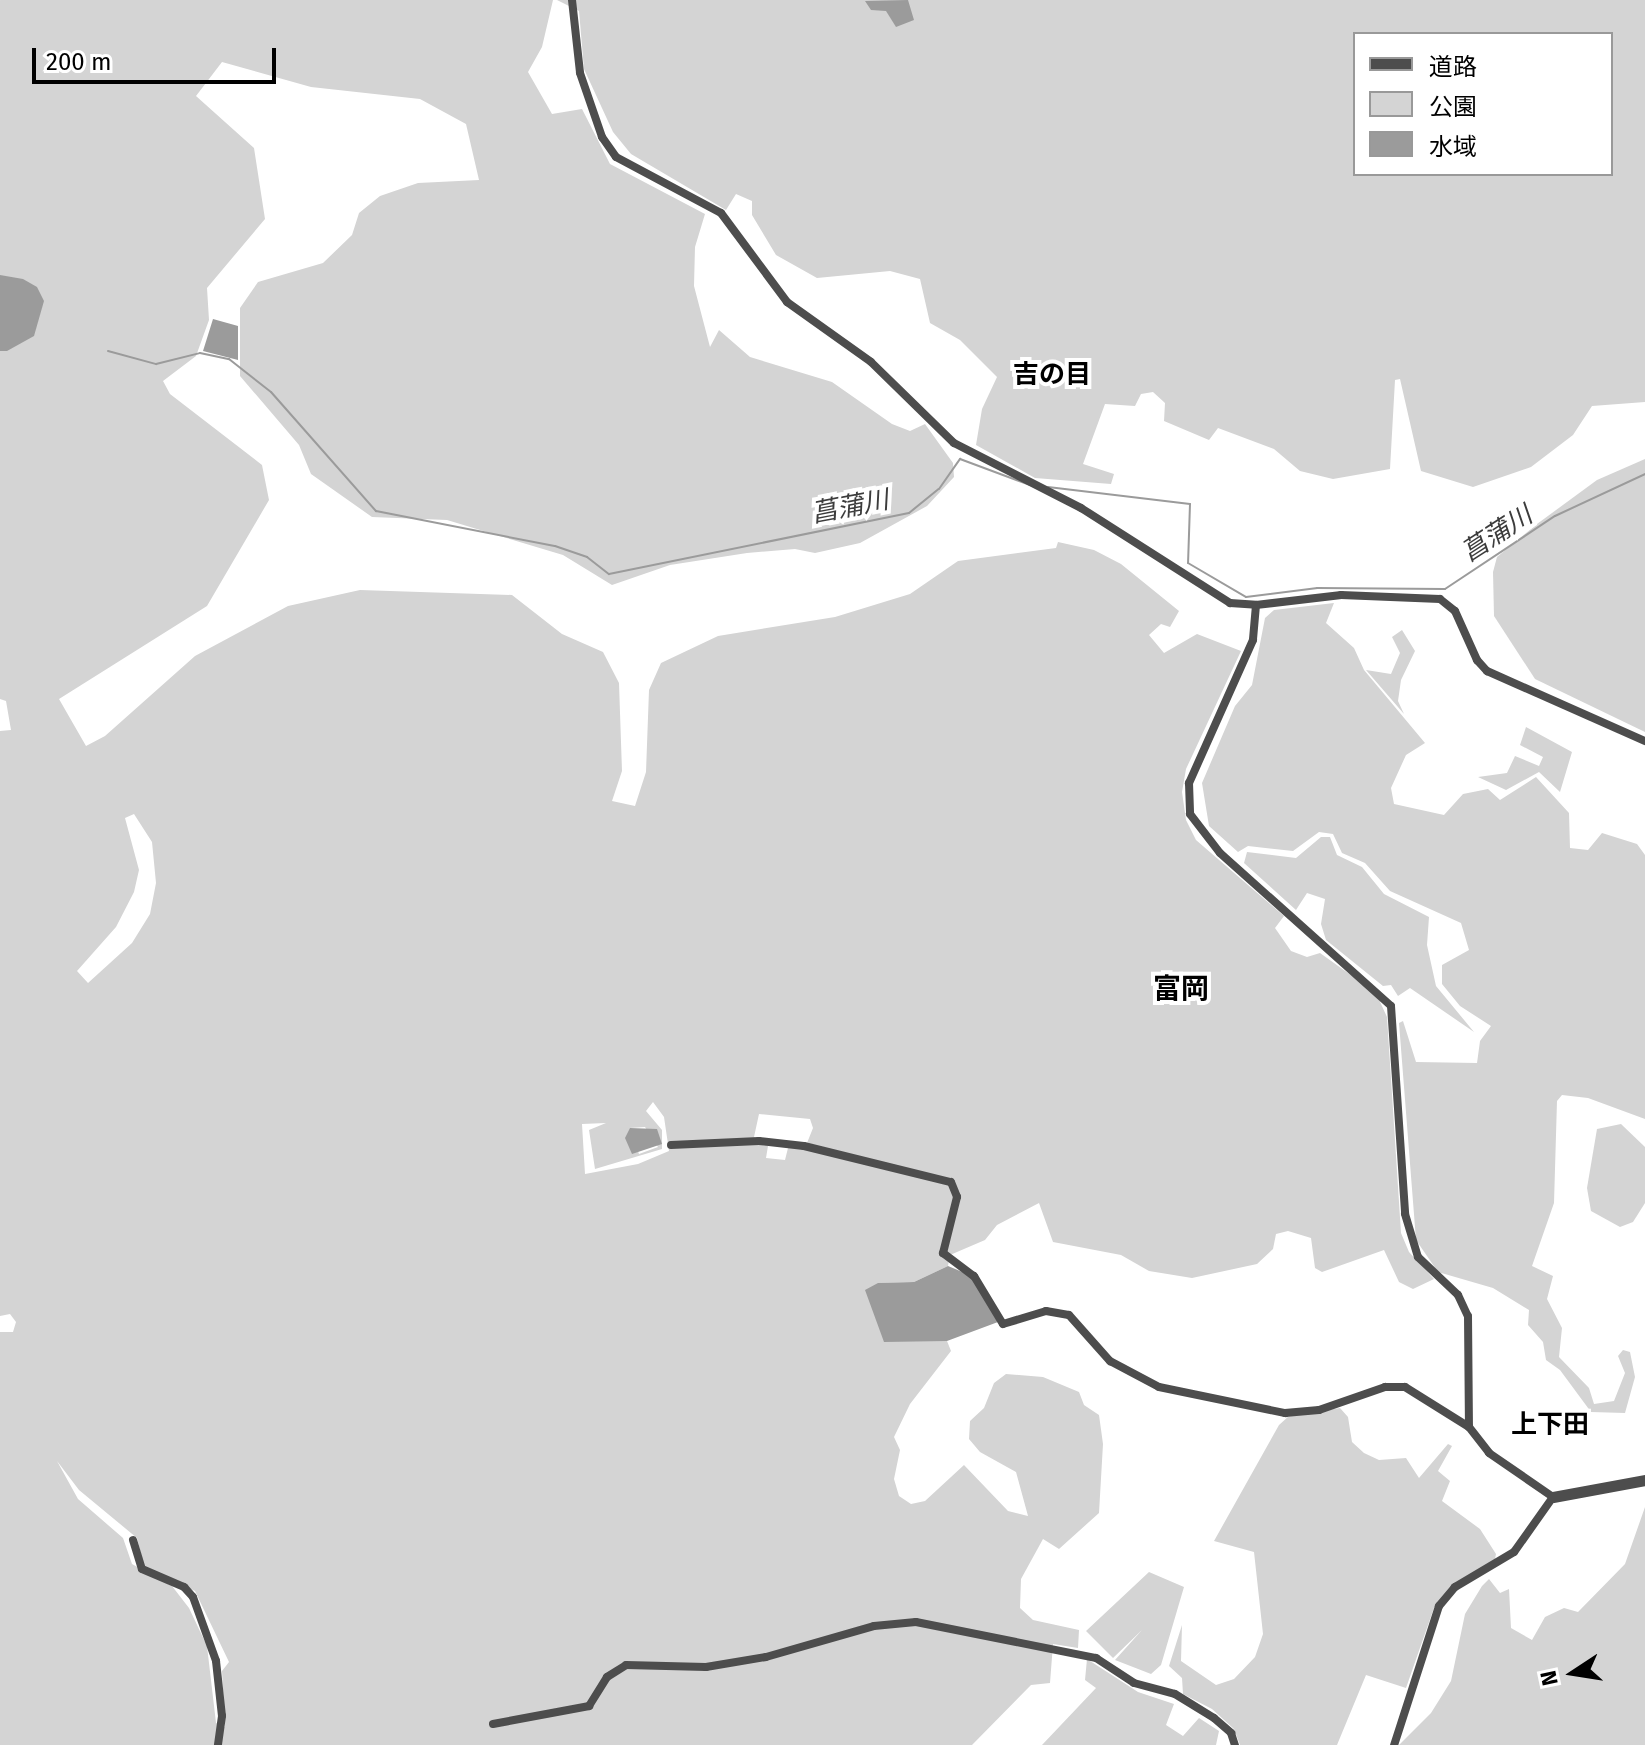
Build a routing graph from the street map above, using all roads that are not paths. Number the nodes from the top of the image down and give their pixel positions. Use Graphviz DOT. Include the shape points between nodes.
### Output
graph roads {
  1 [pos="572,0"];
  2 [pos="1256,605"];
  3 [pos="1645,741"];
  4 [pos="671,1145"];
  5 [pos="1469,1427"];
  6 [pos="1645,1480"];
  7 [pos="1553,1497"];
  8 [pos="133,1540"];
  9 [pos="493,1724"];
  10 [pos="218,1745"];
  11 [pos="1235,1745"];
  12 [pos="1394,1745"];
  1 -- 2 [label="street" via="580,73 602,137 623,164 721,213 787,302 871,362 954,443 1081,508 1220,598"];
  2 -- 3 [label="street" via="1341,595 1440,599 1455,611 1473,654 1487,671"];
  2 -- 5 [label="street" via="1253,640 1193,771 1188,806 1201,833 1220,853 1391,1006 1407,1226 1418,1257 1458,1295 1468,1316"];
  4 -- 5 [label="street" via="759,1141 804,1146 951,1182 957,1197 943,1253 974,1276 1003,1324 1046,1311 1069,1315 1110,1361 1159,1387 1285,1413 1319,1410 1385,1387 1405,1387"];
  5 -- 7 [label="street" via="1489,1453"];
  6 -- 7 [label="street"];
  7 -- 12 [label="street" via="1514,1552 1455,1587 1439,1606"];
  8 -- 10 [label="street" via="142,1569 184,1587 193,1597 216,1661 222,1716"];
  9 -- 11 [label="street" via="589,1706 607,1677 626,1665 706,1667 766,1657 874,1626 916,1622 1096,1658 1134,1683 1175,1694 1214,1718 1231,1733"];
}
